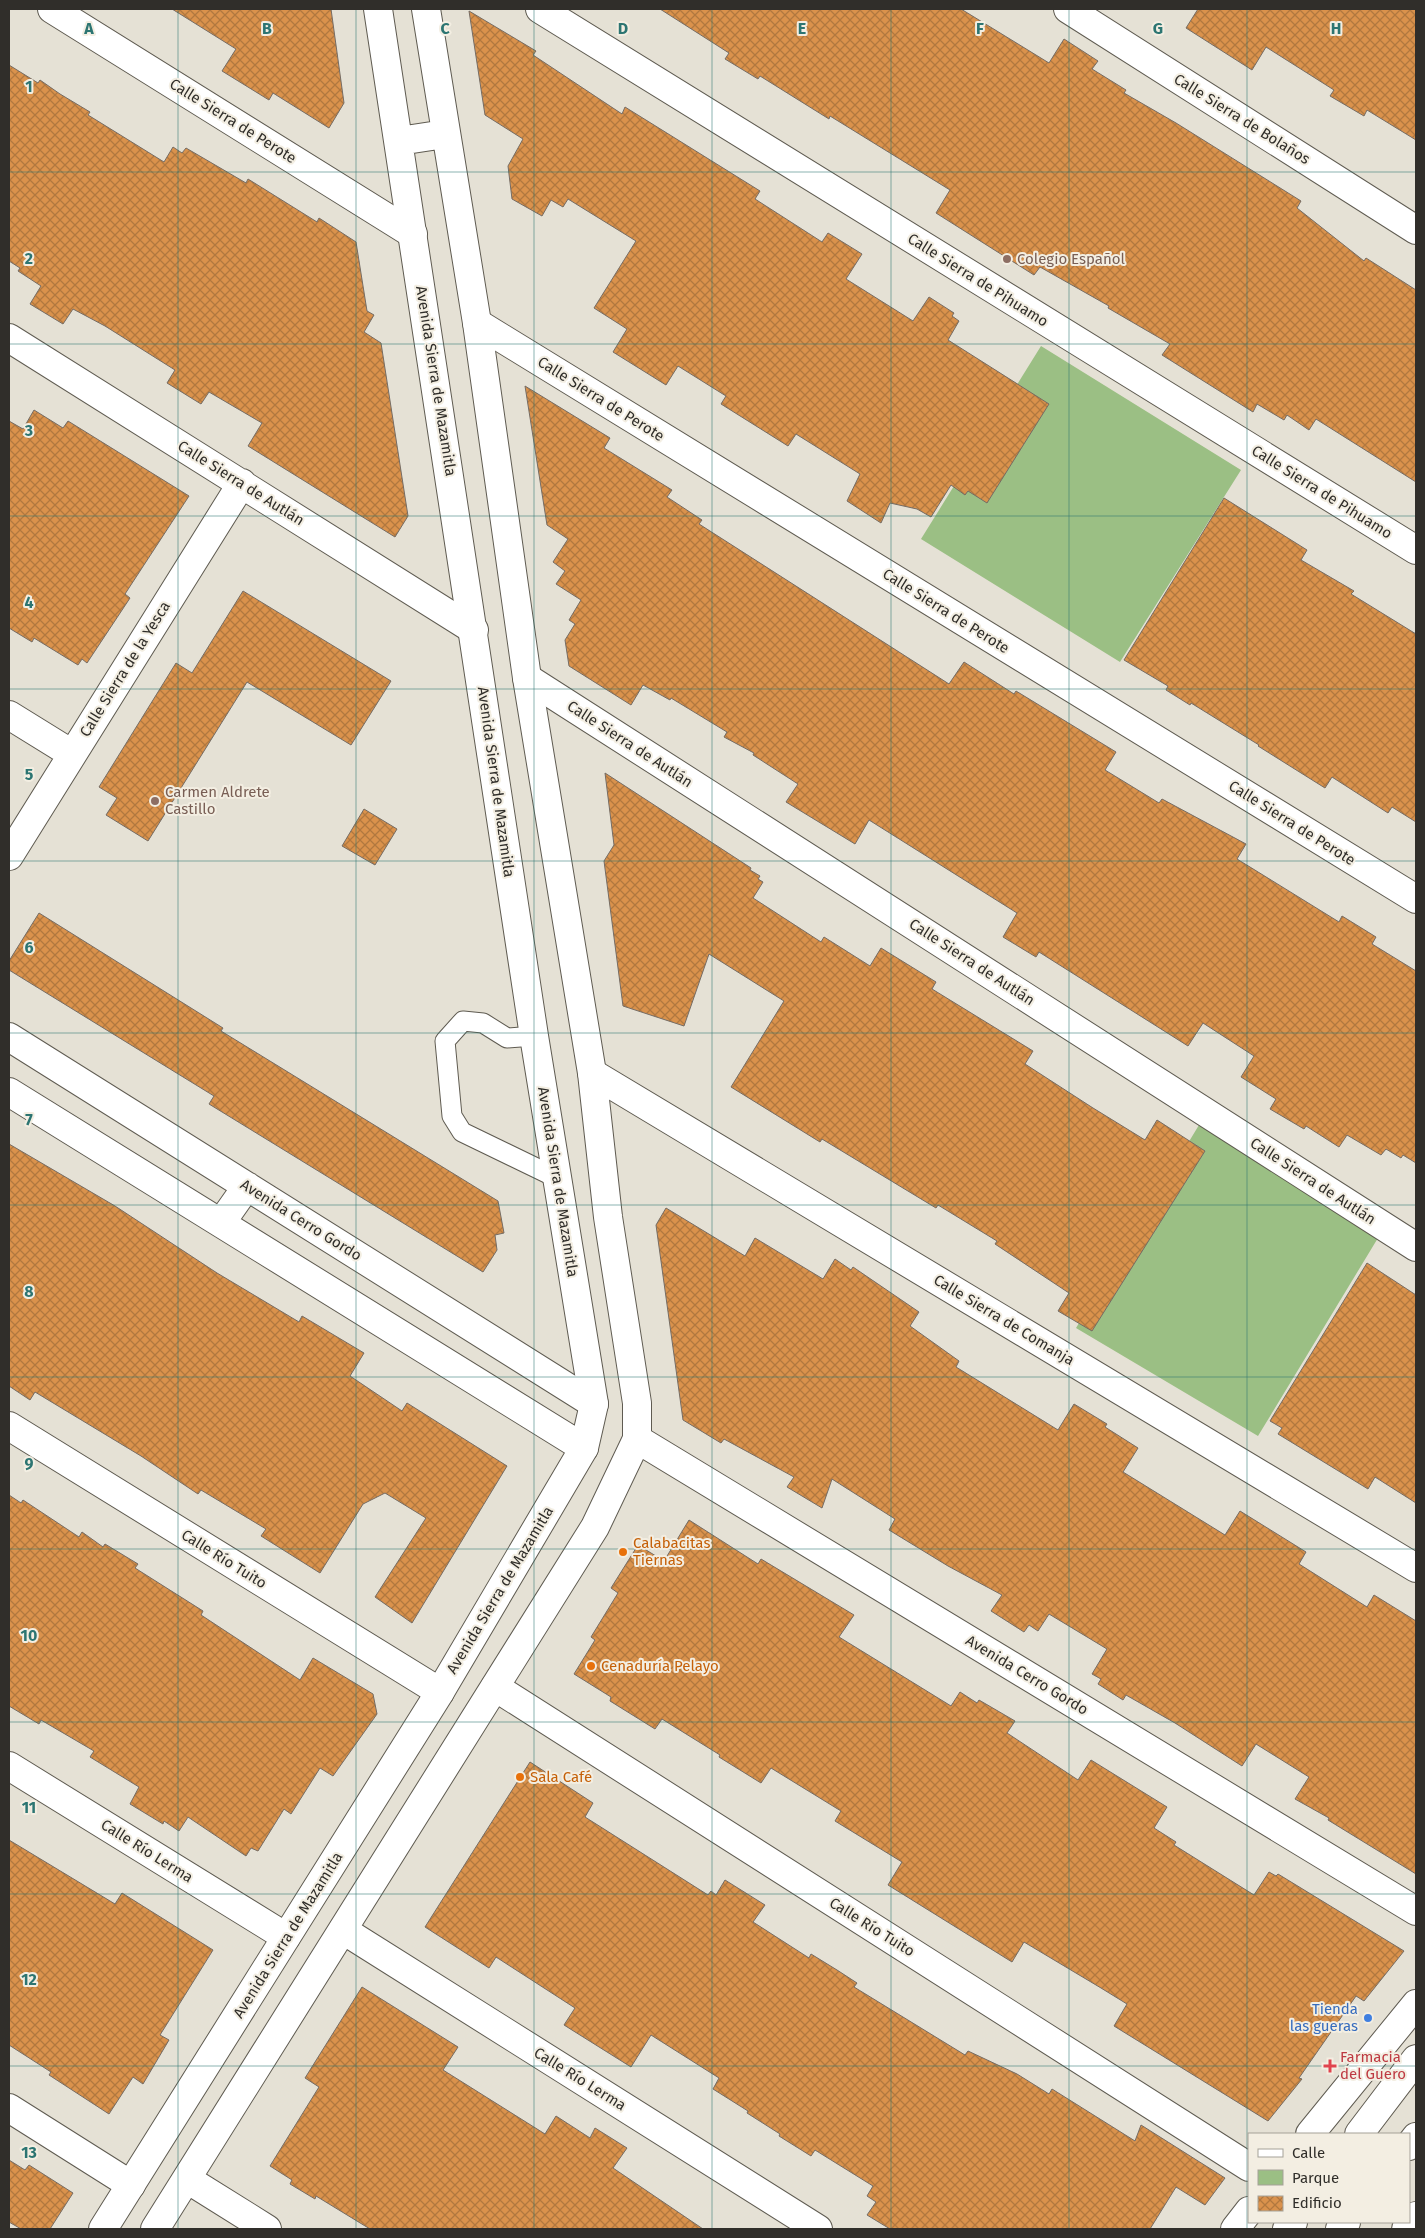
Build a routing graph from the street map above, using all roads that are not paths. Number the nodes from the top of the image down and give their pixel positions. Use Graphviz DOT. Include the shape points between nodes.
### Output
graph roads {
  1 [pos="52,9"];
  2 [pos="378,9"];
  3 [pos="426,9"];
  4 [pos="540,9"];
  5 [pos="1068,9"];
  6 [pos="445,134"];
  7 [pos="398,141"];
  8 [pos="1416,230"];
  9 [pos="413,234"];
  10 [pos="476,323"];
  11 [pos="9,338"];
  12 [pos="242,483"];
  13 [pos="1416,550"];
  14 [pos="474,630"];
  15 [pos="527,678"];
  16 [pos="9,715"];
  17 [pos="72,754"];
  18 [pos="9,856"];
  19 [pos="1416,899"];
  20 [pos="534,1036"];
  21 [pos="9,1037"];
  22 [pos="592,1073"];
  23 [pos="9,1092"];
  24 [pos="558,1178"];
  25 [pos="247,1186"];
  26 [pos="608,1217"];
  27 [pos="221,1224"];
  28 [pos="565,1225"];
  29 [pos="1416,1247"];
  30 [pos="594,1404"];
  31 [pos="9,1426"];
  32 [pos="637,1439"];
  33 [pos="584,1448"];
  34 [pos="1416,1568"];
  35 [pos="495,1687"];
  36 [pos="440,1692"];
  37 [pos="9,1766"];
  38 [pos="391,1771"];
  39 [pos="428,1795"];
  40 [pos="1416,1912"];
  41 [pos="343,1930"];
  42 [pos="286,1937"];
  43 [pos="1416,2004"];
  44 [pos="1416,2059"];
  45 [pos="9,2108"];
  46 [pos="1311,2133"];
  47 [pos="1360,2133"];
  48 [pos="1248,2166"];
  49 [pos="187,2179"];
  50 [pos="131,2185"];
  51 [pos="1248,2212"];
  52 [pos="1416,2216"];
  53 [pos="103,2229"];
  54 [pos="155,2229"];
  55 [pos="267,2229"];
  56 [pos="818,2229"];
  57 [pos="1235,2229"];
  58 [pos="1406,2229"];
  1 -- 9 [label="street, Calle Sierra de Perote"];
  2 -- 7 [label="street, Avenida Sierra de Mazamitla"];
  3 -- 6 [label="street"];
  4 -- 13 [label="street, Calle Sierra de Pihuamo"];
  5 -- 8 [label="street, Calle Sierra de Bolaños"];
  6 -- 7 [label="street"];
  6 -- 10 [label="street"];
  7 -- 9 [label="street, Avenida Sierra de Mazamitla"];
  9 -- 14 [label="street, Avenida Sierra de Mazamitla"];
  10 -- 15 [label="street"];
  10 -- 19 [label="street, Calle Sierra de Perote"];
  11 -- 12 [label="street, Calle Sierra de Autlán"];
  12 -- 14 [label="street, Calle Sierra de Autlán"];
  12 -- 17 [label="street, Calle Sierra de la Yesca"];
  14 -- 20 [label="street, Avenida Sierra de Mazamitla"];
  15 -- 22 [label="street"];
  15 -- 29 [label="street, Calle Sierra de Autlán"];
  16 -- 17 [label="street"];
  17 -- 18 [label="street, Calle Sierra de la Yesca"];
  20 -- 24 [label="street, Avenida Sierra de Mazamitla"];
  20 -- 24 [label="lane" via="507,1038 483,1023 463,1021 445,1041 452,1116 462,1132"];
  21 -- 25 [label="street, Avenida Cerro Gordo"];
  22 -- 26 [label="street"];
  22 -- 34 [label="street, Calle Sierra de Comanja"];
  23 -- 27 [label="street"];
  24 -- 28 [label="street, Avenida Sierra de Mazamitla"];
  25 -- 27 [label="street"];
  25 -- 30 [label="street, Avenida Cerro Gordo"];
  26 -- 28 [label="street"];
  26 -- 32 [label="street" via="637,1403"];
  27 -- 33 [label="street"];
  28 -- 30 [label="street, Avenida Sierra de Mazamitla"];
  30 -- 33 [label="street, Avenida Sierra de Mazamitla"];
  31 -- 36 [label="street, Calle Río Tuito"];
  32 -- 35 [label="street" via="595,1527"];
  32 -- 40 [label="street, Avenida Cerro Gordo"];
  33 -- 36 [label="street, Avenida Sierra de Mazamitla"];
  35 -- 39 [label="street"];
  35 -- 48 [label="street, Calle Río Tuito"];
  36 -- 38 [label="street, Avenida Sierra de Mazamitla"];
  37 -- 42 [label="street, Calle Río Lerma"];
  38 -- 39 [label="street"];
  38 -- 42 [label="street, Avenida Sierra de Mazamitla"];
  39 -- 41 [label="street"];
  41 -- 49 [label="street"];
  41 -- 56 [label="street, Calle Río Lerma"];
  42 -- 50 [label="street, Avenida Sierra de Mazamitla"];
  43 -- 46 [label="street"];
  44 -- 47 [label="street"];
  45 -- 50 [label="street"];
  49 -- 54 [label="street"];
  49 -- 55 [label="street"];
  50 -- 53 [label="street, Avenida Sierra de Mazamitla"];
  51 -- 57 [label="street"];
  52 -- 58 [label="street"];
}
